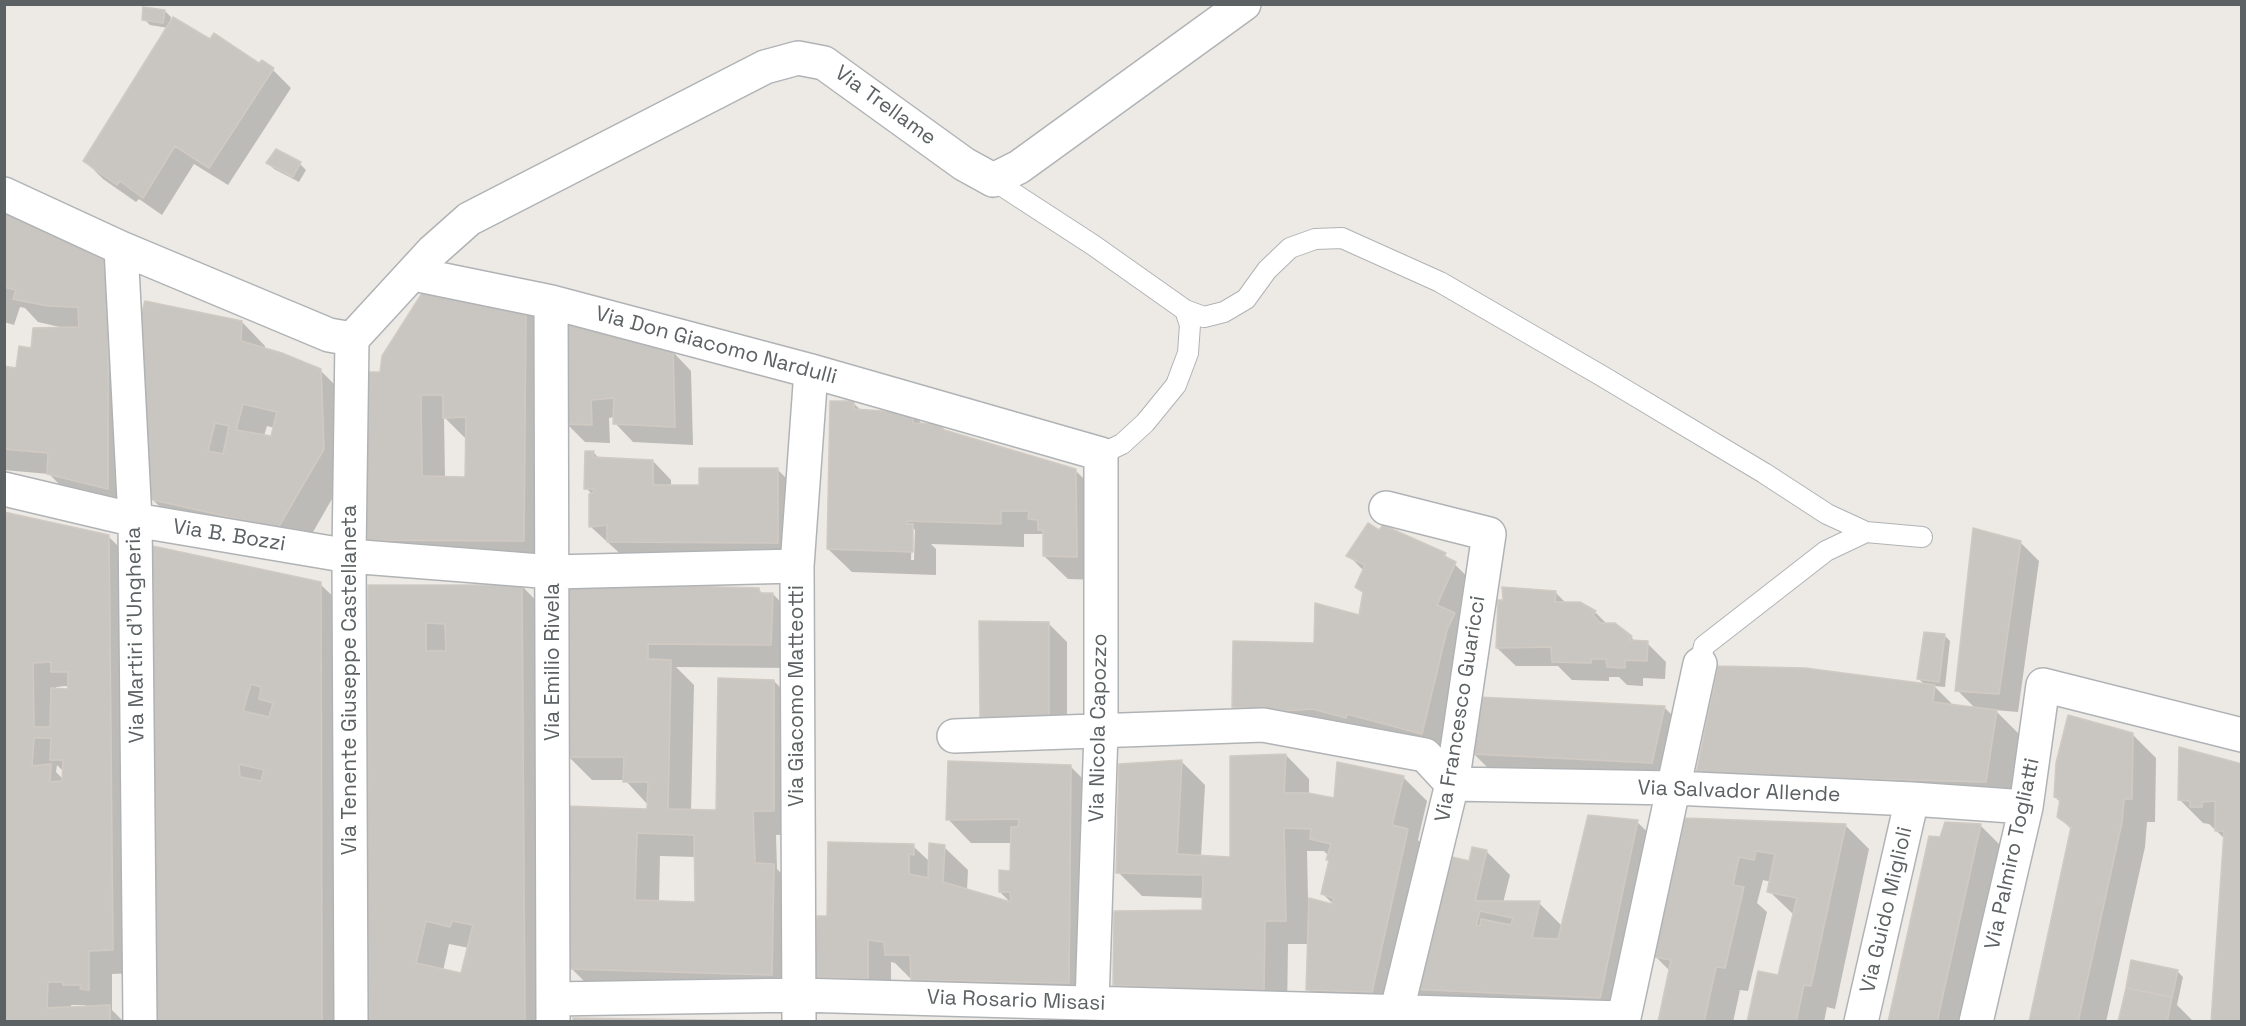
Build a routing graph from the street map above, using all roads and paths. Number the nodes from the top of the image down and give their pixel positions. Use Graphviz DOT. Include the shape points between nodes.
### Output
graph roads {
  1 [pos="1244,4"];
  2 [pos="993,180"];
  3 [pos="4,194"];
  4 [pos="121,248"];
  5 [pos="414,274"];
  6 [pos="551,302"];
  7 [pos="1185,310"];
  8 [pos="352,339"];
  9 [pos="811,371"];
  10 [pos="1101,454"];
  11 [pos="4,489"];
  12 [pos="1386,508"];
  13 [pos="135,520"];
  14 [pos="1866,532"];
  15 [pos="1922,537"];
  16 [pos="349,556"];
  17 [pos="797,566"];
  18 [pos="553,572"];
  19 [pos="1700,664"];
  20 [pos="1101,731"];
  21 [pos="2241,735"];
  22 [pos="954,736"];
  23 [pos="1452,784"];
  24 [pos="1674,788"];
  25 [pos="1912,799"];
  26 [pos="2026,807"];
  27 [pos="1092,1003"];
  28 [pos="799,1008"];
  29 [pos="553,1010"];
  30 [pos="1395,1016"];
  31 [pos="1624,1020"];
  32 [pos="140,1022"];
  33 [pos="351,1022"];
  34 [pos="1861,1022"];
  35 [pos="1976,1022"];
  1 -- 2 [label="street" via="1036,155"];
  2 -- 5 [label="street, Via Trellame" via="964,164 824,63 798,58 765,67 469,219"];
  2 -- 7 [label="lane" via="1093,244"];
  3 -- 4 [label="street"];
  4 -- 8 [label="street" via="329,335"];
  4 -- 13 [label="street, Via Martiri d'Ungheria"];
  5 -- 6 [label="street, Via Don Giacomo Nardulli"];
  5 -- 8 [label="street"];
  6 -- 9 [label="street, Via Don Giacomo Nardulli"];
  6 -- 18 [label="street, Via Emilio Rivela"];
  7 -- 10 [label="lane" via="1190,325 1188,353 1176,385 1122,444"];
  7 -- 14 [label="lane" via="1204,317 1224,312 1246,299 1267,270 1290,248 1315,239 1342,238 1440,282 1633,394 1827,514"];
  8 -- 16 [label="street, Via Tenente Giuseppe Castellaneta"];
  9 -- 10 [label="street, Via Don Giacomo Nardulli"];
  9 -- 17 [label="street, Via Giacomo Matteotti"];
  10 -- 20 [label="street, Via Nicola Capozzo"];
  11 -- 13 [label="street, Via B. Bozzi"];
  12 -- 23 [label="street, Via Francesco Guaricci" via="1489,534"];
  13 -- 16 [label="street, Via B. Bozzi"];
  13 -- 32 [label="street, Via Martiri d'Ungheria"];
  14 -- 15 [label="lane"];
  14 -- 19 [label="lane" via="1826,551 1704,646"];
  16 -- 18 [label="street, Via B. Bozzi"];
  16 -- 33 [label="street, Via Tenente Giuseppe Castellaneta"];
  17 -- 18 [label="street, Via B. Bozzi"];
  17 -- 28 [label="street, Via Giacomo Matteotti"];
  18 -- 29 [label="street, Via Emilio Rivela"];
  19 -- 24 [label="street"];
  20 -- 22 [label="street"];
  20 -- 23 [label="street" via="1263,725 1425,755"];
  20 -- 27 [label="street, Via Nicola Capozzo"];
  21 -- 26 [label="street, Via Palmiro Togliatti" via="2043,686"];
  23 -- 24 [label="street, Via Salvador Allende"];
  23 -- 30 [label="street, Via Francesco Guaricci"];
  24 -- 25 [label="street, Via Salvador Allende"];
  24 -- 31 [label="street"];
  25 -- 26 [label="street, Via Salvador Allende"];
  25 -- 34 [label="street, Via Guido Miglioli"];
  26 -- 35 [label="street, Via Palmiro Togliatti"];
  27 -- 28 [label="street, Via Rosario Misasi"];
  27 -- 30 [label="street, Via Rosario Misasi"];
  28 -- 29 [label="street, Via Rosario Misasi"];
  30 -- 31 [label="street, Via Rosario Misasi"];
}
